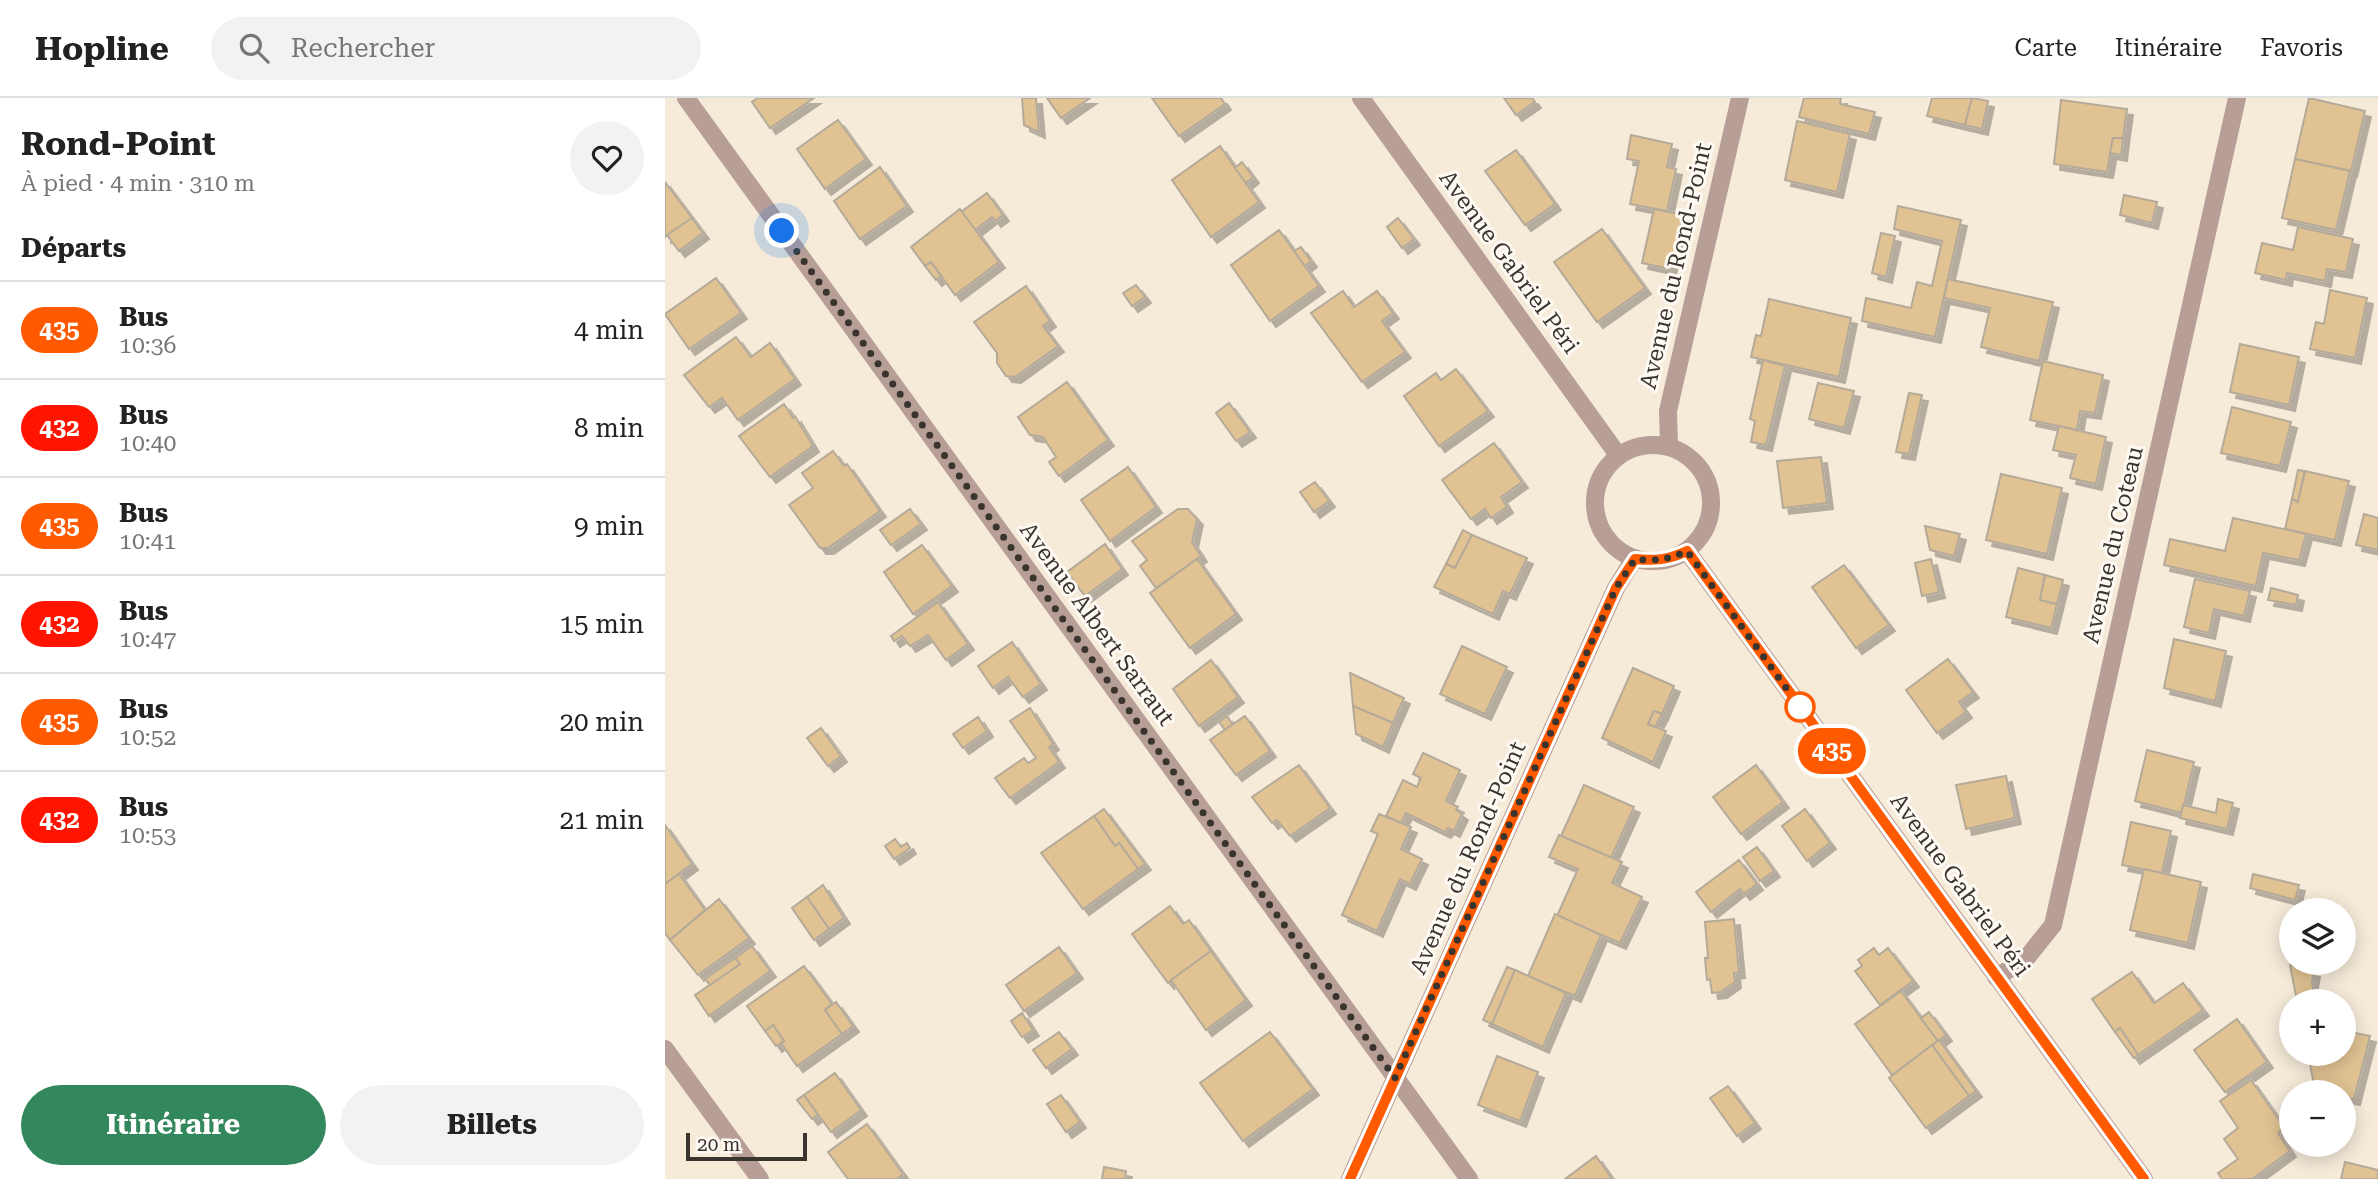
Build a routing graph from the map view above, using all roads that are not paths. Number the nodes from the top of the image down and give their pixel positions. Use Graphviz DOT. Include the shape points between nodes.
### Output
graph roads {
  1 [pos="686,98"];
  2 [pos="1361,98"];
  3 [pos="1740,98"];
  4 [pos="2237,98"];
  5 [pos="1669,446"];
  6 [pos="1618,455"];
  7 [pos="1687,551"];
  8 [pos="1635,559"];
  9 [pos="1996,977"];
  10 [pos="665,1049"];
  11 [pos="671,1072"];
  12 [pos="1395,1078"];
  13 [pos="761,1179"];
  14 [pos="1350,1179"];
  15 [pos="1469,1179"];
  16 [pos="2144,1179"];
  1 -- 12 [label="street, Avenue Albert Sarraut"];
  2 -- 6 [label="street, Avenue Gabriel Péri"];
  3 -- 5 [label="street, Avenue du Rond-Point" via="1668,411"];
  4 -- 9 [label="street, Avenue du Coteau" via="2053,925 2025,960"];
  5 -- 6 [label="street" via="1651,444"];
  5 -- 7 [label="street" via="1700,467 1709,484 1709,521"];
  6 -- 8 [label="street" via="1605,469 1594,505 1608,540"];
  7 -- 8 [label="street" via="1656,561"];
  7 -- 9 [label="street, Avenue Gabriel Péri"];
  8 -- 12 [label="street, Avenue du Rond-Point" via="1616,588"];
  9 -- 16 [label="street, Avenue Gabriel Péri"];
  10 -- 11 [label="street"];
  11 -- 13 [label="street"];
  12 -- 14 [label="street, Avenue du Rond-Point"];
  12 -- 15 [label="street, Avenue Albert Sarraut"];
}
